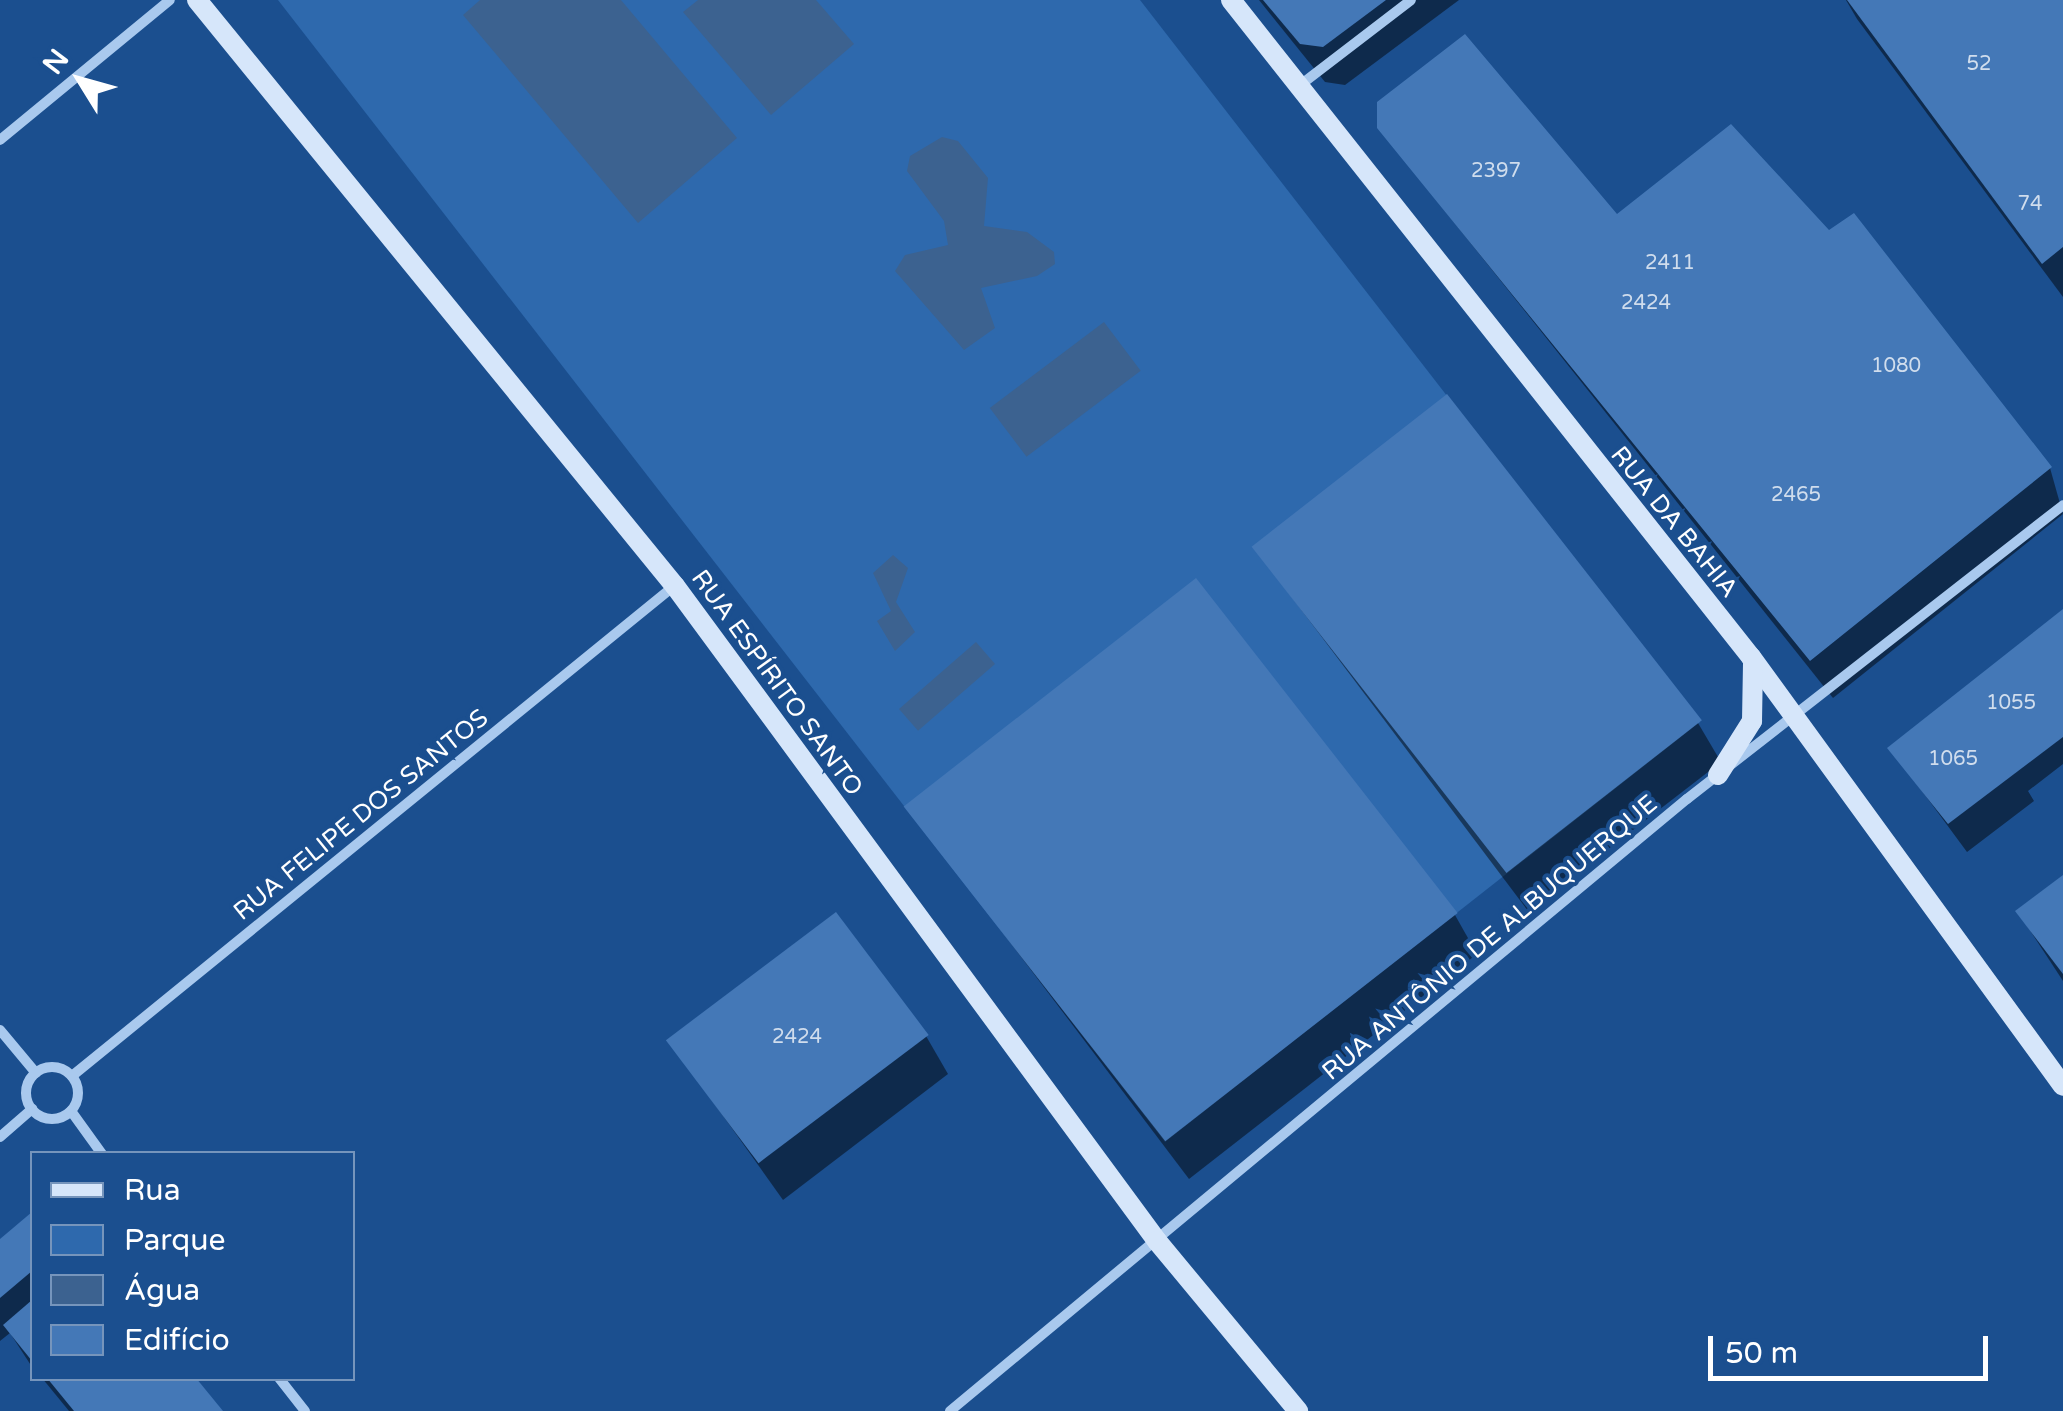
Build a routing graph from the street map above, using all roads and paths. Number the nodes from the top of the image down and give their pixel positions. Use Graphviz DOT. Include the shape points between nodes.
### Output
graph roads {
  1 [pos="170,0"];
  2 [pos="196,0"];
  3 [pos="1231,0"];
  4 [pos="1406,4"];
  5 [pos="1299,86"];
  6 [pos="0,140"];
  7 [pos="2063,505"];
  8 [pos="675,586"];
  9 [pos="1752,657"];
  10 [pos="1796,717"];
  11 [pos="1718,775"];
  12 [pos="0,1030"];
  13 [pos="36,1073"];
  14 [pos="72,1076"];
  15 [pos="2063,1086"];
  16 [pos="32,1110"];
  17 [pos="70,1112"];
  18 [pos="0,1137"];
  19 [pos="100,1151"];
  20 [pos="1157,1242"];
  21 [pos="281,1381"];
  22 [pos="305,1411"];
  23 [pos="950,1411"];
  24 [pos="1298,1411"];
  1 -- 6 [label="street"];
  2 -- 8 [label="street, RUA ESPÍRITO SANTO"];
  3 -- 5 [label="street, RUA DA BAHIA"];
  4 -- 5 [label="street"];
  5 -- 9 [label="street, RUA DA BAHIA"];
  7 -- 10 [label="street, RUA ANTÔNIO DE ALBUQUERQUE"];
  8 -- 14 [label="street, RUA FELIPE DOS SANTOS"];
  8 -- 20 [label="street, RUA ESPÍRITO SANTO"];
  9 -- 10 [label="street, RUA DA BAHIA"];
  9 -- 11 [label="street" via="1752,722"];
  10 -- 11 [label="street, RUA ANTÔNIO DE ALBUQUERQUE"];
  10 -- 15 [label="street, RUA DA BAHIA"];
  11 -- 20 [label="street, RUA ANTÔNIO DE ALBUQUERQUE"];
  12 -- 13 [label="street"];
  13 -- 14 [label="street" via="51,1067"];
  13 -- 16 [label="street" via="27,1086"];
  14 -- 17 [label="street"];
  16 -- 17 [label="street" via="55,1119"];
  16 -- 18 [label="street"];
  17 -- 19 [label="street"];
  20 -- 23 [label="street, RUA ANTÔNIO DE ALBUQUERQUE"];
  20 -- 24 [label="street, RUA ESPÍRITO SANTO"];
  21 -- 22 [label="street"];
}
